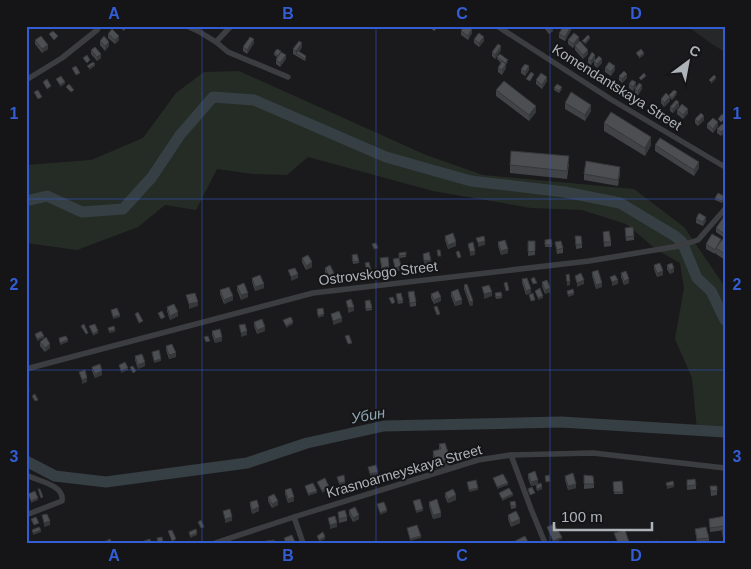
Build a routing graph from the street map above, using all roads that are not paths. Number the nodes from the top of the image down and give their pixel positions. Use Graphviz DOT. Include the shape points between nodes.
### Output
graph roads {
  1 [pos="99,26"];
  2 [pos="187,26"];
  3 [pos="231,26"];
  4 [pos="497,26"];
  5 [pos="216,42"];
  6 [pos="288,77"];
  7 [pos="26,80"];
  8 [pos="725,167"];
  9 [pos="725,209"];
  10 [pos="26,368"];
  11 [pos="511,455"];
  12 [pos="725,468"];
  13 [pos="26,475"];
  14 [pos="26,515"];
  15 [pos="294,517"];
  16 [pos="216,543"];
  17 [pos="304,543"];
  18 [pos="546,543"];
  1 -- 7 [label="street" via="62,58"];
  2 -- 5 [label="street"];
  3 -- 5 [label="street"];
  4 -- 8 [label="street, Komendantskaya Street"];
  5 -- 6 [label="street" via="228,52"];
  9 -- 10 [label="street, Ostrovskogo Street" via="698,240 689,244 589,261 312,293"];
  11 -- 12 [label="street, Krasnoarmeyskaya Street" via="593,453"];
  11 -- 15 [label="street, Krasnoarmeyskaya Street" via="478,460"];
  11 -- 18 [label="street"];
  13 -- 14 [label="street" via="56,487 63,497 62,501"];
  15 -- 16 [label="street, Krasnoarmeyskaya Street"];
  15 -- 17 [label="street"];
}
